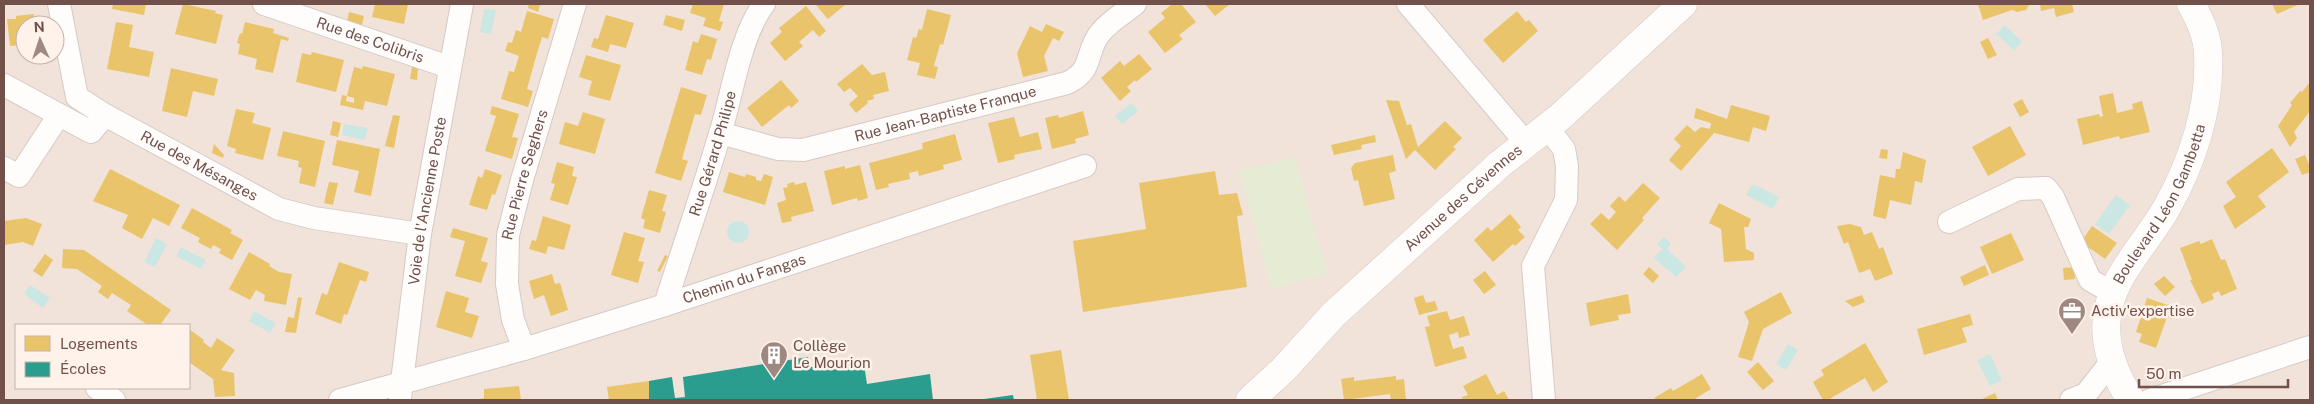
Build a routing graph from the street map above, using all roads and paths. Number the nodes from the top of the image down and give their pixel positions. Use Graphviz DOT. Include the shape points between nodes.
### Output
graph roads {
  1 [pos="59,4"];
  2 [pos="264,4"];
  3 [pos="462,4"];
  4 [pos="575,4"];
  5 [pos="764,4"];
  6 [pos="1135,4"];
  7 [pos="1408,4"];
  8 [pos="1683,4"];
  9 [pos="2191,4"];
  10 [pos="449,67"];
  11 [pos="4,85"];
  12 [pos="59,115"];
  13 [pos="105,115"];
  14 [pos="1547,127"];
  15 [pos="720,133"];
  16 [pos="1526,143"];
  17 [pos="1085,166"];
  18 [pos="4,168"];
  19 [pos="1949,222"];
  20 [pos="420,234"];
  21 [pos="2113,293"];
  22 [pos="665,306"];
  23 [pos="2310,347"];
  24 [pos="524,349"];
  25 [pos="2111,362"];
  26 [pos="98,389"];
  27 [pos="400,392"];
  28 [pos="114,400"];
  29 [pos="340,400"];
  30 [pos="1250,400"];
  31 [pos="1544,400"];
  32 [pos="2071,400"];
  33 [pos="2131,400"];
  34 [pos="2150,400"];
  1 -- 13 [label="street, Rue des Mésanges" via="78,98"];
  2 -- 10 [label="street, Rue des Colibris"];
  3 -- 10 [label="street, Voie de l'Ancienne Poste"];
  4 -- 24 [label="street, Rue Pierre Seghers" via="508,235 507,284 513,320"];
  5 -- 15 [label="street, Rue Gérard Philipe" via="749,33"];
  6 -- 15 [label="street, Rue Jean-Baptiste Franque" via="1102,30 1085,71 1067,83 803,150 778,149"];
  7 -- 16 [label="street"];
  8 -- 14 [label="street, Avenue des Cévennes"];
  9 -- 21 [label="street, Boulevard Léon Gambetta" via="2199,18 2208,52 2208,89 2200,129 2167,208"];
  10 -- 20 [label="street, Voie de l'Ancienne Poste"];
  11 -- 12 [label="street"];
  12 -- 13 [label="street" via="91,132"];
  12 -- 18 [label="street" via="18,176"];
  13 -- 20 [label="street, Rue des Mésanges" via="279,209 314,218"];
  14 -- 16 [label="street, Avenue des Cévennes"];
  14 -- 31 [label="street" via="1564,149 1567,166 1566,200 1533,266"];
  15 -- 22 [label="street, Rue Gérard Philipe"];
  16 -- 30 [label="street, Avenue des Cévennes" via="1334,314 1283,370"];
  17 -- 22 [label="street, Chemin du Fangas"];
  19 -- 21 [label="street" via="2018,189 2046,188 2090,280"];
  20 -- 27 [label="street, Voie de l'Ancienne Poste"];
  21 -- 25 [label="street, Boulevard Léon Gambetta" via="2108,328"];
  22 -- 24 [label="street, Chemin du Fangas"];
  23 -- 34 [label="street"];
  24 -- 27 [label="street, Chemin du Fangas"];
  25 -- 32 [label="street" via="2086,394"];
  25 -- 33 [label="street, Boulevard Léon Gambetta"];
  26 -- 28 [label="street"];
  27 -- 29 [label="street, Chemin du Fangas"];
}
